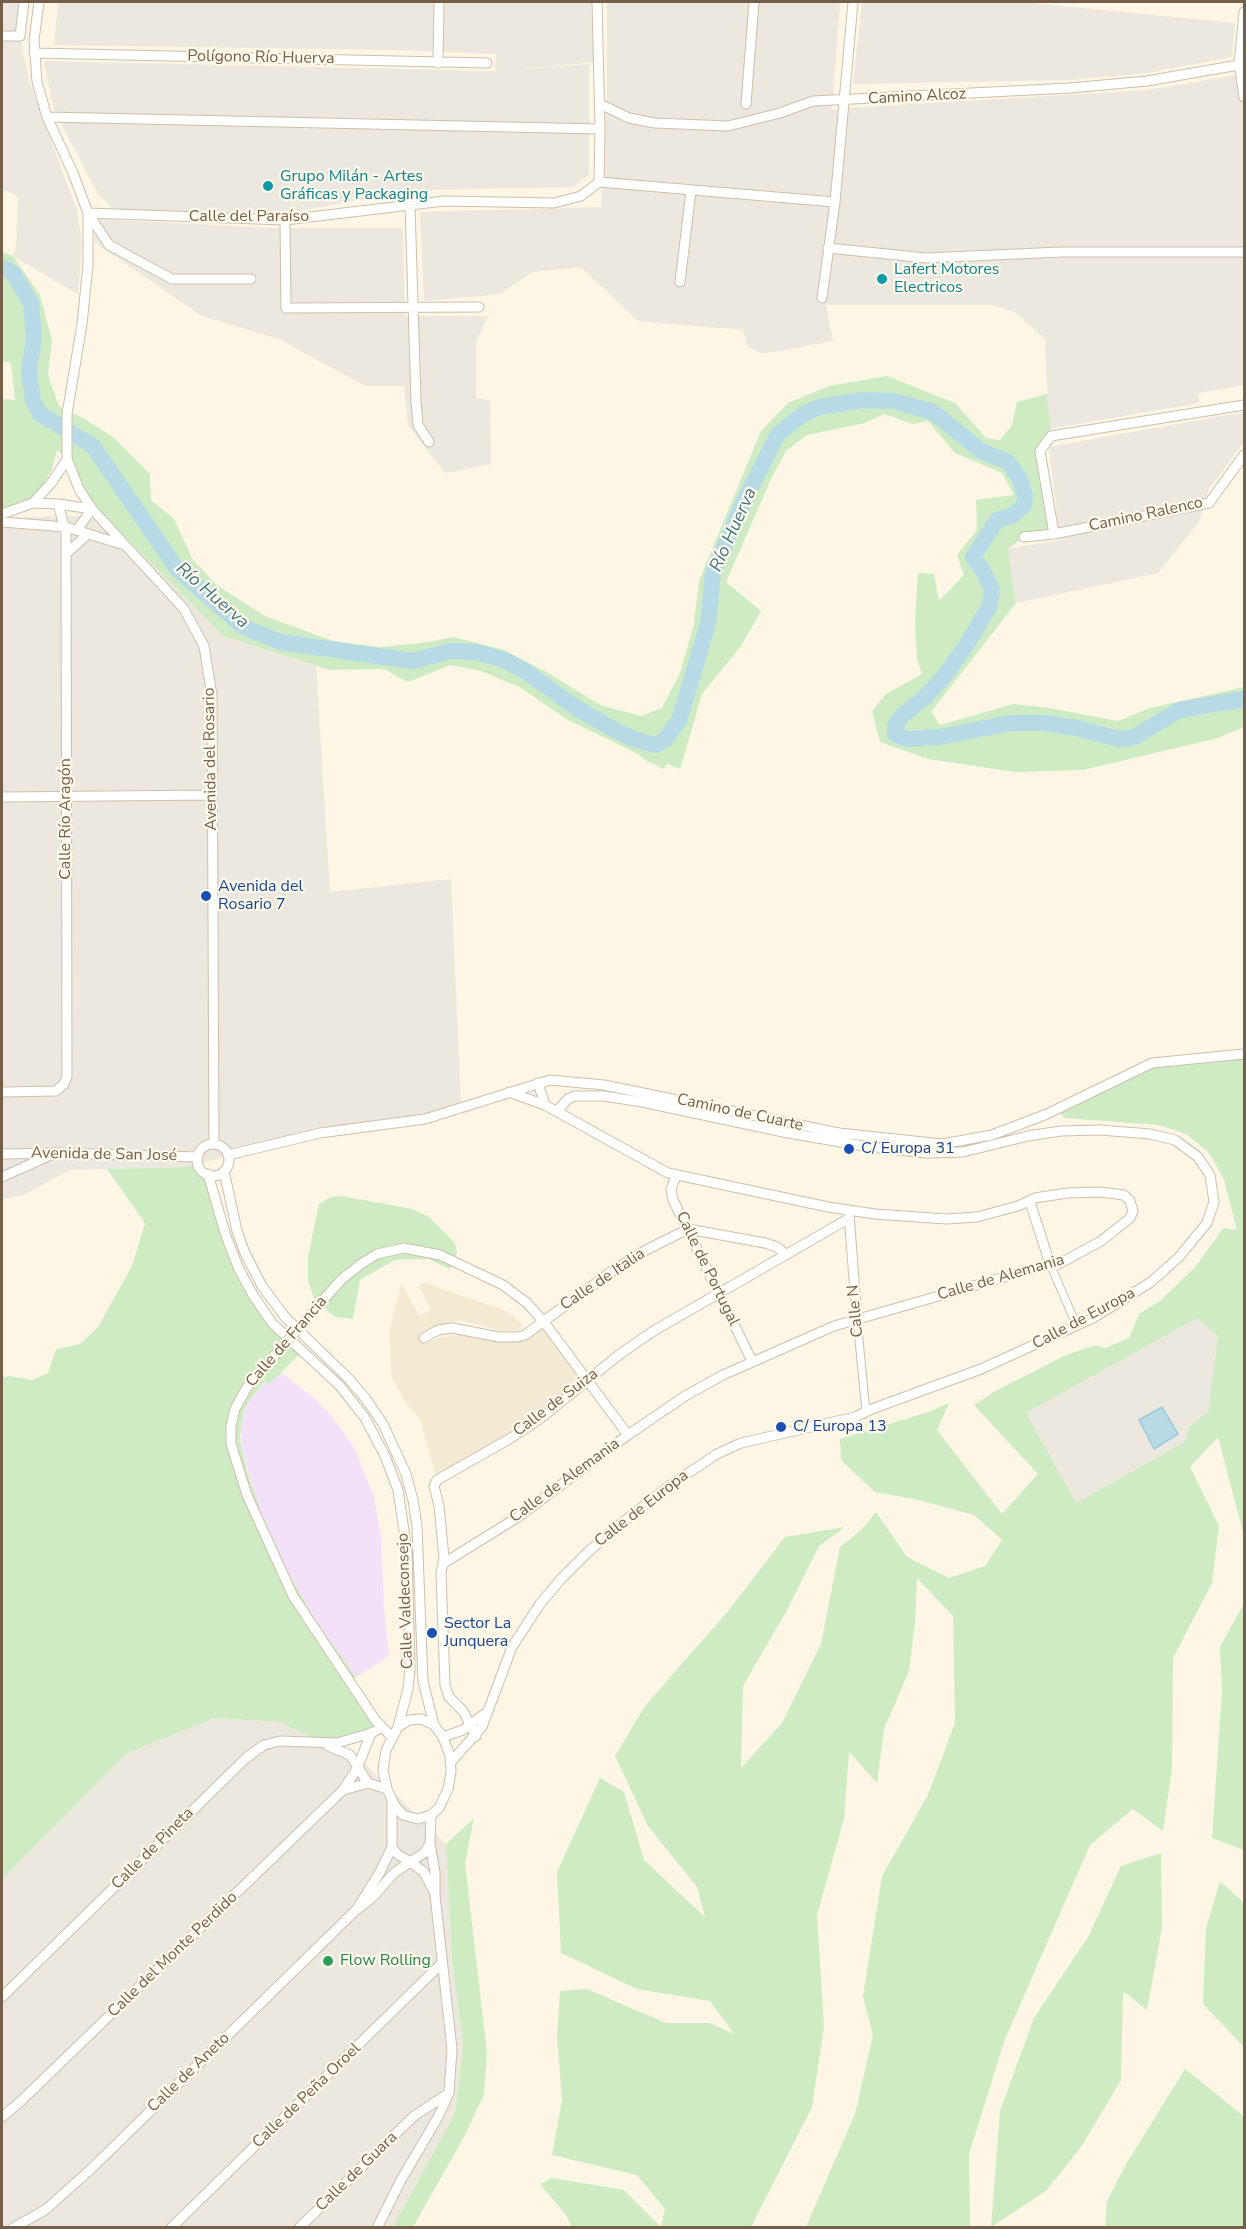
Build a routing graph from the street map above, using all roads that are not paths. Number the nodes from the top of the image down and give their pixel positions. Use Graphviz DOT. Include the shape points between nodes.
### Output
graph roads {
  1 [pos="24,2"];
  2 [pos="39,2"];
  3 [pos="439,2"];
  4 [pos="597,2"];
  5 [pos="754,2"];
  6 [pos="853,2"];
  7 [pos="1244,12"];
  8 [pos="2,36"];
  9 [pos="34,53"];
  10 [pos="438,63"];
  11 [pos="488,63"];
  12 [pos="1242,63"];
  13 [pos="1245,97"];
  14 [pos="844,101"];
  15 [pos="600,104"];
  16 [pos="746,104"];
  17 [pos="47,117"];
  18 [pos="600,129"];
  19 [pos="599,182"];
  20 [pos="691,191"];
  21 [pos="835,202"];
  22 [pos="410,206"];
  23 [pos="88,213"];
  24 [pos="285,220"];
  25 [pos="828,248"];
  26 [pos="1245,252"];
  27 [pos="251,279"];
  28 [pos="680,282"];
  29 [pos="822,298"];
  30 [pos="479,307"];
  31 [pos="411,308"];
  32 [pos="1245,405"];
  33 [pos="429,442"];
  34 [pos="1245,455"];
  35 [pos="67,459"];
  36 [pos="33,503"];
  37 [pos="58,504"];
  38 [pos="92,509"];
  39 [pos="2,514"];
  40 [pos="2,522"];
  41 [pos="66,527"];
  42 [pos="77,530"];
  43 [pos="88,534"];
  44 [pos="1054,534"];
  45 [pos="1024,537"];
  46 [pos="123,545"];
  47 [pos="66,554"];
  48 [pos="212,795"];
  49 [pos="65,796"];
  50 [pos="2,797"];
  51 [pos="1245,1054"];
  52 [pos="533,1084"];
  53 [pos="2,1092"];
  54 [pos="509,1092"];
  55 [pos="533,1100"];
  56 [pos="545,1105"];
  57 [pos="557,1112"];
  58 [pos="214,1144"];
  59 [pos="57,1153"];
  60 [pos="6,1154"];
  61 [pos="228,1155"];
  62 [pos="198,1157"];
  63 [pos="224,1171"];
  64 [pos="14,1172"];
  65 [pos="208,1174"];
  66 [pos="676,1176"];
  67 [pos="2,1178"];
  68 [pos="1030,1202"];
  69 [pos="849,1215"];
  70 [pos="687,1229"];
  71 [pos="785,1254"];
  72 [pos="1050,1264"];
  73 [pos="719,1292"];
  74 [pos="857,1319"];
  75 [pos="544,1322"];
  76 [pos="1076,1324"];
  77 [pos="424,1338"];
  78 [pos="752,1361"];
  79 [pos="586,1381"];
  80 [pos="866,1412"];
  81 [pos="627,1435"];
  82 [pos="444,1563"];
  83 [pos="463,1711"];
  84 [pos="487,1712"];
  85 [pos="434,1725"];
  86 [pos="470,1725"];
  87 [pos="398,1727"];
  88 [pos="381,1728"];
  89 [pos="371,1733"];
  90 [pos="476,1736"];
  91 [pos="392,1737"];
  92 [pos="443,1737"];
  93 [pos="323,1744"];
  94 [pos="450,1764"];
  95 [pos="358,1766"];
  96 [pos="368,1783"];
  97 [pos="387,1789"];
  98 [pos="343,1790"];
  99 [pos="392,1802"];
  100 [pos="431,1815"];
  101 [pos="430,1844"];
  102 [pos="392,1847"];
  103 [pos="410,1862"];
  104 [pos="435,1895"];
  105 [pos="357,1909"];
  106 [pos="442,1963"];
  107 [pos="2,1997"];
  108 [pos="449,2093"];
  109 [pos="414,2116"];
  110 [pos="2,2117"];
  111 [pos="438,2117"];
  112 [pos="13,2228"];
  113 [pos="171,2228"];
  114 [pos="299,2228"];
  115 [pos="376,2228"];
  1 -- 8 [label="street" via="20,36"];
  2 -- 9 [label="street, Avenida del Rosario"];
  3 -- 10 [label="street"];
  4 -- 15 [label="street"];
  5 -- 16 [label="street"];
  6 -- 14 [label="street"];
  7 -- 12 [label="street"];
  9 -- 10 [label="street, Polígono Río Huerva"];
  9 -- 17 [label="street, Avenida del Rosario"];
  10 -- 11 [label="street, Polígono Río Huerva"];
  12 -- 13 [label="street"];
  12 -- 14 [label="street, Camino Alcoz" via="1148,81"];
  14 -- 15 [label="street, Camino Alcoz" via="813,101 728,126 655,123 629,118"];
  14 -- 21 [label="street"];
  15 -- 18 [label="street"];
  17 -- 18 [label="street"];
  17 -- 23 [label="street, Avenida del Rosario"];
  18 -- 19 [label="street"];
  19 -- 20 [label="street"];
  19 -- 22 [label="street, Calle del Paraíso" via="581,196 554,204 444,201"];
  20 -- 21 [label="street"];
  20 -- 28 [label="street"];
  21 -- 25 [label="street"];
  22 -- 24 [label="street, Calle del Paraíso"];
  22 -- 31 [label="street"];
  23 -- 24 [label="street, Calle del Paraíso"];
  23 -- 27 [label="street" via="109,245 172,279"];
  23 -- 35 [label="street, Avenida del Rosario" via="88,265 67,414"];
  24 -- 31 [label="street" via="286,308"];
  25 -- 26 [label="street" via="926,258 1061,252"];
  25 -- 29 [label="street"];
  30 -- 31 [label="street"];
  31 -- 33 [label="street" via="418,425"];
  32 -- 44 [label="street" via="1051,436 1040,452"];
  34 -- 44 [label="street, Camino Ralenco" via="1209,502"];
  35 -- 36 [label="street"];
  35 -- 38 [label="street, Avenida del Rosario"];
  36 -- 37 [label="street"];
  36 -- 39 [label="street"];
  37 -- 38 [label="street"];
  37 -- 41 [label="street, Calle Río Aragón"];
  38 -- 42 [label="street"];
  38 -- 46 [label="street, Avenida del Rosario"];
  40 -- 41 [label="street"];
  41 -- 42 [label="street"];
  41 -- 47 [label="street, Calle Río Aragón"];
  42 -- 43 [label="street"];
  43 -- 46 [label="street"];
  43 -- 47 [label="street"];
  44 -- 45 [label="street, Camino Ralenco"];
  46 -- 48 [label="street, Avenida del Rosario" via="184,609 204,646 212,696"];
  47 -- 49 [label="street, Calle Río Aragón"];
  48 -- 49 [label="street"];
  48 -- 58 [label="street, Avenida del Rosario"];
  49 -- 50 [label="street"];
  49 -- 53 [label="street, Calle Río Aragón" via="68,1072 59,1089"];
  51 -- 52 [label="street, Camino de Cuarte" via="1152,1063 1047,1114 992,1135 942,1144 839,1133 604,1085 550,1080"];
  52 -- 54 [label="street, Camino de Cuarte"];
  52 -- 55 [label="street"];
  52 -- 56 [label="street"];
  54 -- 55 [label="street, Calle de Alemania"];
  54 -- 61 [label="street, Camino de Cuarte" via="425,1119 320,1133"];
  55 -- 56 [label="street, Calle de Alemania"];
  56 -- 57 [label="street, Calle de Alemania"];
  57 -- 66 [label="street, Calle de Alemania"];
  57 -- 76 [label="street, Calle de Europa" via="574,1096 604,1096 788,1133 926,1153 963,1152 1028,1136 1077,1130 1150,1134 1183,1144 1210,1175 1214,1203 1207,1223 1179,1257 1151,1281 1105,1311"];
  58 -- 61 [label="street" via="223,1147"];
  58 -- 62 [label="street" via="202,1149"];
  59 -- 60 [label="street, Avenida de San José"];
  59 -- 62 [label="street, Avenida de San José"];
  59 -- 64 [label="street"];
  60 -- 64 [label="street, Avenida de San José"];
  61 -- 63 [label="street"];
  62 -- 65 [label="street" via="200,1167"];
  63 -- 65 [label="street"];
  63 -- 85 [label="street, Calle Valdeconsejo" via="237,1231 261,1286 285,1317 366,1399 406,1474 417,1526 423,1681"];
  64 -- 67 [label="street"];
  65 -- 87 [label="street, Calle Valdeconsejo" via="226,1236 253,1295 272,1323 340,1386 365,1418 398,1491 407,1551 410,1669"];
  66 -- 69 [label="street, Calle de Alemania"];
  66 -- 70 [label="street, Calle de Portugal" via="671,1195"];
  68 -- 69 [label="street, Calle de Alemania" via="977,1217"];
  68 -- 72 [label="street"];
  68 -- 72 [label="street, Calle de Alemania" via="1067,1193 1100,1192 1124,1195 1130,1201 1130,1218 1123,1225 1078,1255 1057,1265"];
  69 -- 71 [label="street, Calle de Suiza"];
  69 -- 74 [label="street, Calle N"];
  70 -- 71 [label="street" via="765,1243"];
  70 -- 73 [label="street, Calle de Portugal"];
  70 -- 75 [label="street, Calle de Italia" via="611,1272"];
  71 -- 73 [label="street, Calle de Suiza"];
  72 -- 74 [label="street, Calle de Alemania"];
  72 -- 76 [label="street"];
  73 -- 78 [label="street, Calle de Portugal"];
  73 -- 79 [label="street, Calle de Suiza" via="655,1330"];
  74 -- 78 [label="street, Calle de Alemania"];
  74 -- 80 [label="street, Calle N"];
  75 -- 77 [label="street, Calle de Italia" via="517,1337 452,1328"];
  75 -- 79 [label="street, Calle de Francia"];
  75 -- 88 [label="street, Calle de Francia, bridge" via="503,1285 440,1255 412,1248 391,1250 377,1254 342,1280 246,1389 235,1409 231,1444 247,1495 293,1596"];
  76 -- 80 [label="street, Calle de Europa" via="981,1369"];
  78 -- 81 [label="street, Calle de Alemania" via="686,1396"];
  79 -- 81 [label="street, Calle de Francia"];
  79 -- 82 [label="street, Calle de Suiza" via="511,1438 436,1480"];
  80 -- 84 [label="street, Calle de Europa" via="728,1449 645,1504 605,1537 540,1604 505,1662"];
  81 -- 82 [label="street, Calle de Alemania" via="518,1517"];
  82 -- 83 [label="street, Calle de Suiza" via="441,1573 445,1685 449,1697"];
  83 -- 84 [label="street"];
  83 -- 86 [label="street, Calle de Suiza"];
  84 -- 86 [label="street"];
  84 -- 90 [label="street, Calle de Europa"];
  85 -- 87 [label="street" via="416,1719"];
  85 -- 92 [label="street"];
  86 -- 90 [label="street, Calle de Suiza"];
  86 -- 92 [label="street"];
  87 -- 91 [label="street"];
  88 -- 89 [label="street, Calle de Pineta"];
  88 -- 91 [label="street, Calle de Francia"];
  89 -- 93 [label="street, Calle de Pineta"];
  89 -- 95 [label="street, Calle del Monte Perdido"];
  90 -- 94 [label="street, Calle de Europa"];
  91 -- 97 [label="street" via="384,1763"];
  92 -- 94 [label="street"];
  93 -- 95 [label="street, Calle de Pineta" via="346,1752"];
  93 -- 107 [label="street, Calle de Pineta" via="280,1741 264,1745 246,1758"];
  94 -- 100 [label="street" via="446,1795"];
  95 -- 96 [label="street, Calle de Pineta"];
  95 -- 98 [label="street, Calle del Monte Perdido"];
  96 -- 97 [label="street"];
  96 -- 98 [label="street, Calle del Monte Perdido"];
  97 -- 99 [label="street"];
  98 -- 110 [label="street, Calle del Monte Perdido"];
  99 -- 100 [label="street" via="406,1816 418,1819"];
  99 -- 102 [label="street"];
  100 -- 101 [label="street"];
  101 -- 103 [label="street, Calle de Aneto"];
  101 -- 104 [label="street"];
  102 -- 103 [label="street"];
  102 -- 105 [label="street, Calle de Aneto"];
  103 -- 104 [label="street" via="424,1872"];
  103 -- 105 [label="street, Calle de Aneto"];
  104 -- 106 [label="street"];
  105 -- 112 [label="street, Calle de Aneto" via="90,2170 45,2210"];
  106 -- 108 [label="street" via="452,2049"];
  106 -- 113 [label="street, Calle de Peña Oroel"];
  108 -- 109 [label="street, Calle de Guara"];
  108 -- 111 [label="street"];
  109 -- 111 [label="street"];
  109 -- 114 [label="street, Calle de Guara"];
  111 -- 115 [label="street"];
}
